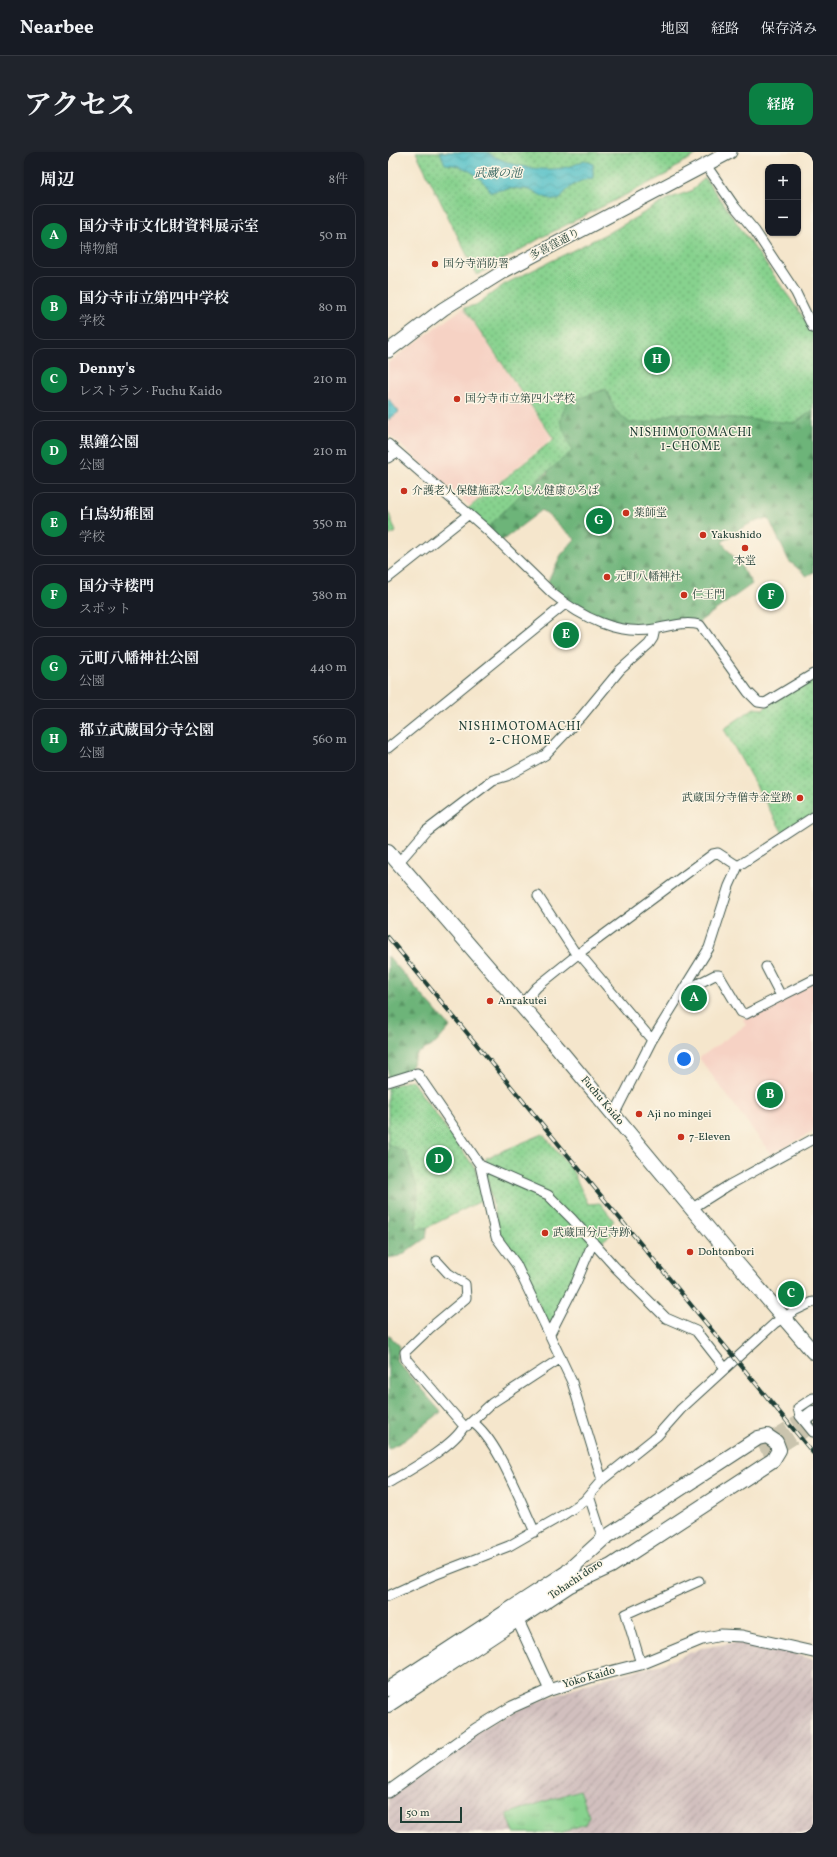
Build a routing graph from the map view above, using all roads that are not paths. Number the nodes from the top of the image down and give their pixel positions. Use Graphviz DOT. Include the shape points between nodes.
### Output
graph roads {
  1 [pos="730,152"];
  2 [pos="706,165"];
  3 [pos="813,328"];
  4 [pos="388,351"];
  5 [pos="388,444"];
  6 [pos="397,452"];
  7 [pos="388,458"];
  8 [pos="469,514"];
  9 [pos="388,578"];
  10 [pos="565,604"];
  11 [pos="655,629"];
  12 [pos="813,674"];
  13 [pos="388,748"];
  14 [pos="813,817"];
  15 [pos="388,851"];
  16 [pos="398,863"];
  17 [pos="738,866"];
  18 [pos="538,896"];
  19 [pos="578,954"];
  20 [pos="766,967"];
  21 [pos="813,980"];
  22 [pos="681,993"];
  23 [pos="781,996"];
  24 [pos="521,1005"];
  25 [pos="652,1040"];
  26 [pos="388,1082"];
  27 [pos="614,1115"];
  28 [pos="813,1139"];
  29 [pos="480,1165"];
  30 [pos="691,1209"];
  31 [pos="593,1242"];
  32 [pos="437,1261"];
  33 [pos="813,1302"];
  34 [pos="784,1317"];
  35 [pos="550,1334"];
  36 [pos="813,1352"];
  37 [pos="561,1358"];
  38 [pos="725,1368"];
  39 [pos="813,1398"];
  40 [pos="468,1424"];
  41 [pos="813,1432"];
  42 [pos="602,1480"];
  43 [pos="388,1483"];
  44 [pos="589,1496"];
  45 [pos="535,1532"];
  46 [pos="603,1539"];
  47 [pos="568,1572"];
  48 [pos="699,1582"];
  49 [pos="566,1587"];
  50 [pos="388,1596"];
  51 [pos="515,1613"];
  52 [pos="813,1652"];
  53 [pos="641,1664"];
  54 [pos="388,1689"];
  55 [pos="550,1690"];
  56 [pos="388,1705"];
  57 [pos="388,1792"];
  1 -- 2 [label="main road, 多喜窪通り"];
  2 -- 3 [label="street" via="755,231 796,294"];
  2 -- 4 [label="main road, 多喜窪通り" via="504,271 443,309"];
  5 -- 6 [label="street"];
  6 -- 7 [label="street"];
  6 -- 8 [label="street"];
  8 -- 9 [label="street"];
  8 -- 10 [label="street"];
  10 -- 11 [label="street" via="590,619 611,626 627,630"];
  10 -- 13 [label="street"];
  11 -- 12 [label="street" via="681,624 700,626 758,702 765,703"];
  11 -- 16 [label="street" via="649,644 620,670 545,755 507,776 493,780 426,831"];
  14 -- 17 [label="street"];
  15 -- 16 [label="main road, Fuchu Kaido"];
  16 -- 24 [label="main road, Fuchu Kaido"];
  17 -- 19 [label="street" via="718,853 712,854"];
  17 -- 22 [label="street" via="709,948"];
  18 -- 19 [label="street"];
  19 -- 24 [label="street" via="537,987"];
  19 -- 25 [label="street"];
  20 -- 23 [label="street"];
  21 -- 23 [label="street"];
  22 -- 23 [label="street" via="718,975 741,1012 746,1014"];
  22 -- 25 [label="street"];
  24 -- 27 [label="main road, Fuchu Kaido"];
  25 -- 27 [label="street"];
  26 -- 29 [label="street" via="417,1073"];
  27 -- 30 [label="main road, Fuchu Kaido"];
  28 -- 30 [label="street"];
  29 -- 31 [label="street" via="548,1195"];
  29 -- 35 [label="street" via="496,1237 516,1264"];
  30 -- 34 [label="main road, Fuchu Kaido"];
  31 -- 35 [label="street"];
  31 -- 38 [label="street" via="666,1318 696,1332"];
  32 -- 40 [label="street" via="448,1273 465,1284 466,1298 406,1352 406,1359"];
  33 -- 34 [label="street"];
  34 -- 36 [label="main road, Fuchu Kaido"];
  34 -- 38 [label="street"];
  35 -- 37 [label="street"];
  37 -- 40 [label="street" via="492,1403"];
  37 -- 42 [label="street" via="572,1382"];
  38 -- 42 [label="street" via="681,1409 657,1436"];
  39 -- 41 [label="street" via="798,1408 800,1416"];
  40 -- 43 [label="street" via="442,1449"];
  40 -- 45 [label="street" via="480,1428 501,1460"];
  42 -- 44 [label="street"];
  44 -- 45 [label="street"];
  44 -- 46 [label="street"];
  45 -- 50 [label="street" via="509,1546"];
  46 -- 47 [label="main road"];
  46 -- 49 [label="main road" via="758,1438 770,1437 778,1445 778,1453 773,1460 611,1566"];
  47 -- 49 [label="main road, Tohachi doro" via="761,1452"];
  47 -- 51 [label="main road, Tohachi doro"];
  48 -- 53 [label="street" via="626,1614"];
  49 -- 51 [label="main road, Tohachi doro"];
  51 -- 54 [label="main road, Tohachi doro"];
  51 -- 55 [label="street"];
  51 -- 56 [label="main road, Tohachi doro"];
  52 -- 53 [label="street, Yoko Kaido" via="742,1636 721,1636 690,1643"];
  53 -- 55 [label="street, Yoko Kaido"];
  55 -- 57 [label="street, Yoko Kaido" via="498,1714"];
}
